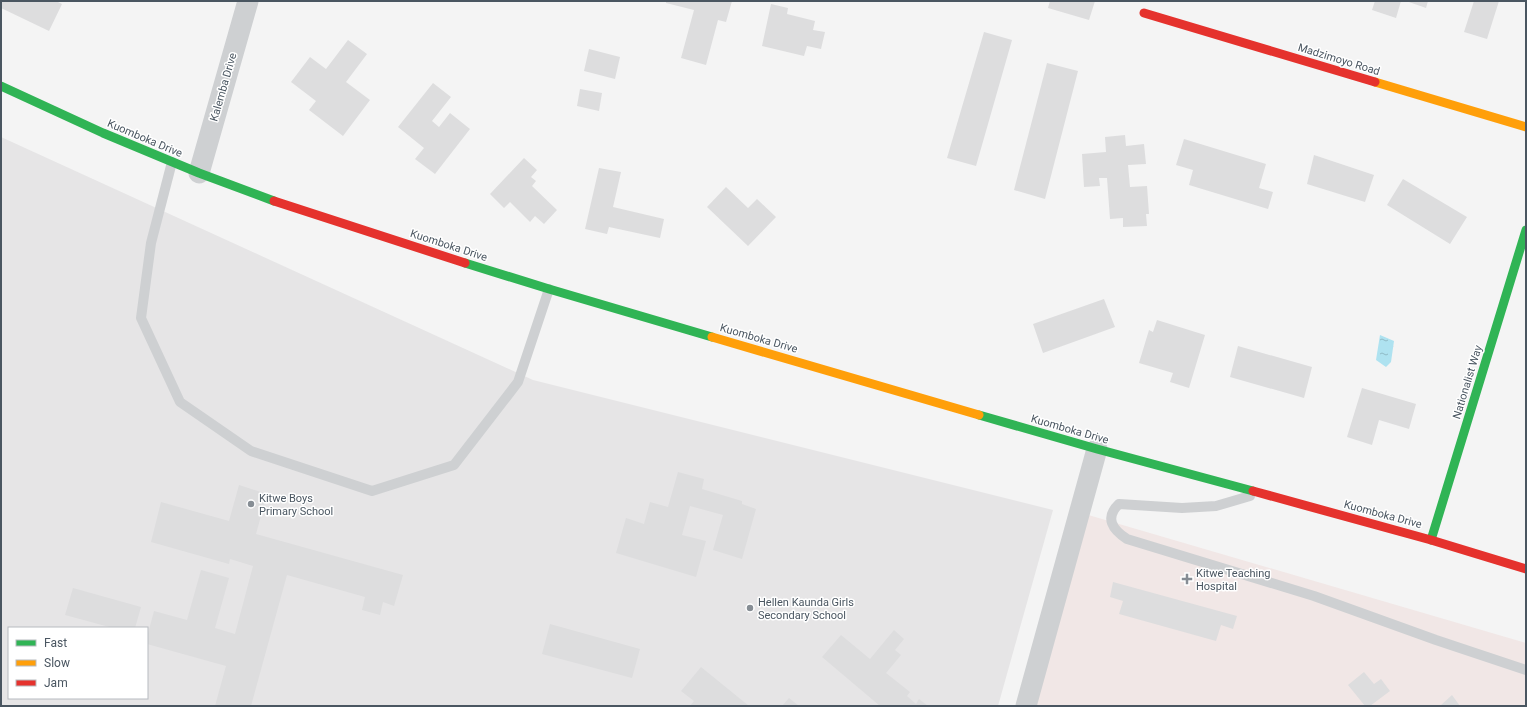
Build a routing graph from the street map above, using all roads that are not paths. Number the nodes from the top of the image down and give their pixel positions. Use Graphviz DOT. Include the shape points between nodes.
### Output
graph roads {
  1 [pos="248,1"];
  2 [pos="1144,13"];
  3 [pos="1,86"];
  4 [pos="1526,128"];
  5 [pos="172,162"];
  6 [pos="199,173"];
  7 [pos="1526,230"];
  8 [pos="549,289"];
  9 [pos="1097,449"];
  10 [pos="1259,493"];
  11 [pos="1431,540"];
  12 [pos="1526,569"];
  13 [pos="1526,670"];
  14 [pos="1026,706"];
  1 -- 6 [label="street, Kalemba Drive"];
  2 -- 4 [label="main road, Madzimoyo Road"];
  3 -- 5 [label="main road, Kuomboka Drive"];
  5 -- 6 [label="main road, Kuomboka Drive"];
  5 -- 8 [label="lane" via="151,242 141,318 180,402 251,451 372,491 454,465 518,382"];
  6 -- 8 [label="main road, Kuomboka Drive" via="286,205"];
  7 -- 11 [label="main road, Nationalist Way"];
  8 -- 9 [label="main road, Kuomboka Drive"];
  9 -- 10 [label="main road, Kuomboka Drive"];
  9 -- 14 [label="street"];
  10 -- 11 [label="main road, Kuomboka Drive"];
  10 -- 13 [label="lane" via="1216,506 1182,508 1119,504 1112,517 1112,526 1117,533 1127,539 1314,596"];
  11 -- 12 [label="main road, Kuomboka Drive"];
}
